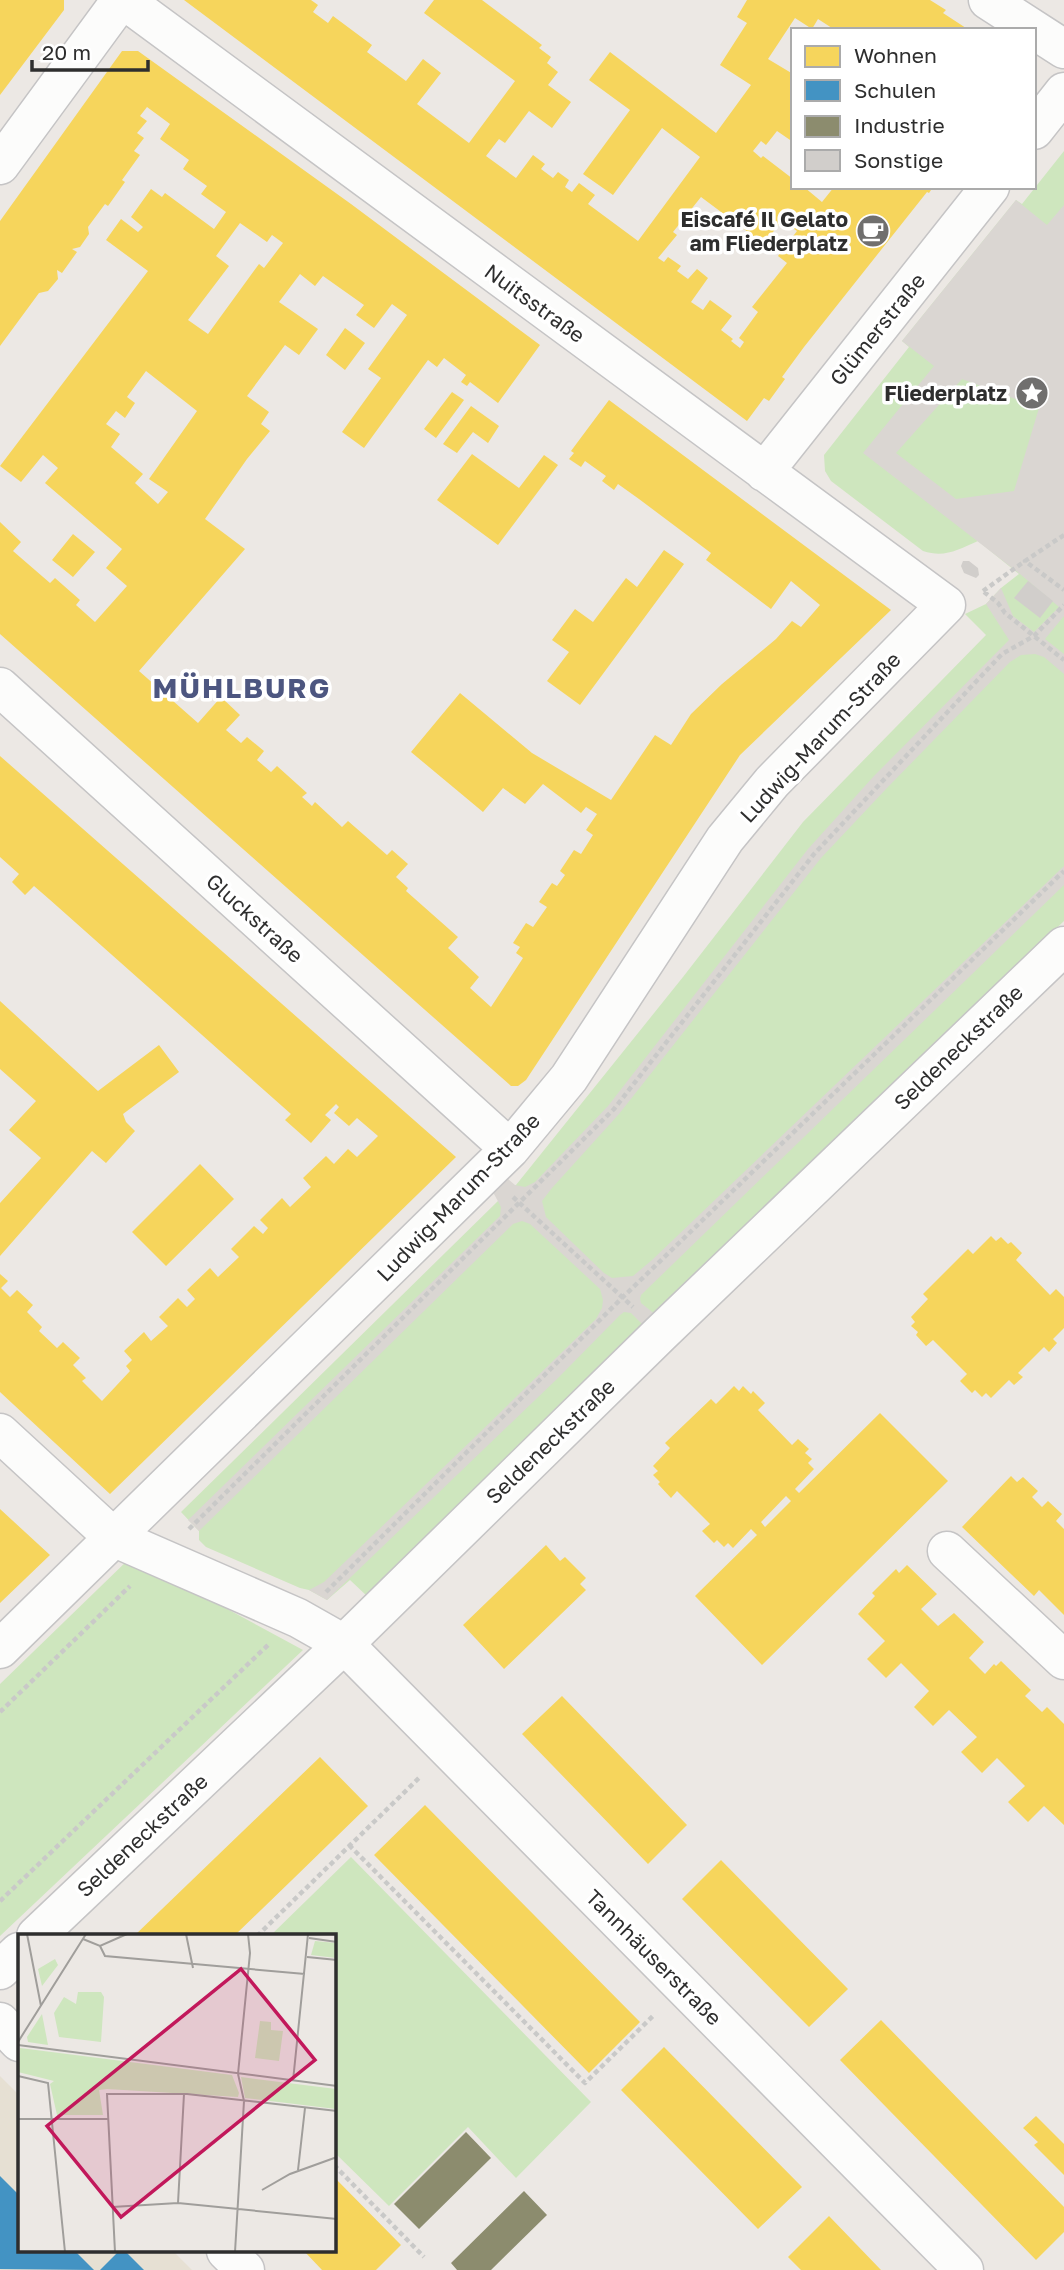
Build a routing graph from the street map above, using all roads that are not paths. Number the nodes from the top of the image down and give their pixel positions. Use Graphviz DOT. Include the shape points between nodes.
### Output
graph roads {
  1 [pos="122,0"];
  2 [pos="988,0"];
  3 [pos="1031,28"];
  4 [pos="1036,31"];
  5 [pos="1064,49"];
  6 [pos="1064,92"];
  7 [pos="1036,128"];
  8 [pos="0,165"];
  9 [pos="988,189"];
  10 [pos="764,471"];
  11 [pos="946,605"];
  12 [pos="0,687"];
  13 [pos="1064,946"];
  14 [pos="498,1161"];
  15 [pos="0,1433"];
  16 [pos="113,1537"];
  17 [pos="947,1551"];
  18 [pos="344,1644"];
  19 [pos="0,1649"];
  20 [pos="1064,1660"];
  21 [pos="38,1934"];
  22 [pos="18,1953"];
  23 [pos="0,1970"];
  24 [pos="0,2022"];
  25 [pos="18,2041"];
  26 [pos="227,2252"];
  27 [pos="245,2270"];
  28 [pos="964,2270"];
  1 -- 8 [label="street"];
  1 -- 10 [label="street, Nuitsstraße"];
  2 -- 3 [label="street"];
  4 -- 5 [label="street"];
  6 -- 7 [label="street"];
  9 -- 10 [label="street, Glümerstraße"];
  10 -- 11 [label="street, Nuitsstraße"];
  11 -- 14 [label="street, Ludwig-Marum-Straße" via="772,782 725,839 569,1078"];
  12 -- 14 [label="street, Gluckstraße"];
  13 -- 18 [label="street, Seldeneckstraße"];
  14 -- 16 [label="street, Ludwig-Marum-Straße"];
  15 -- 16 [label="street"];
  16 -- 18 [label="street, Tannhäuserstraße" via="298,1618"];
  16 -- 19 [label="street, Ludwig-Marum-Straße"];
  17 -- 20 [label="street"];
  18 -- 21 [label="street, Seldeneckstraße"];
  18 -- 28 [label="street, Tannhäuserstraße"];
  22 -- 23 [label="street"];
  24 -- 25 [label="street"];
  26 -- 27 [label="street"];
}
